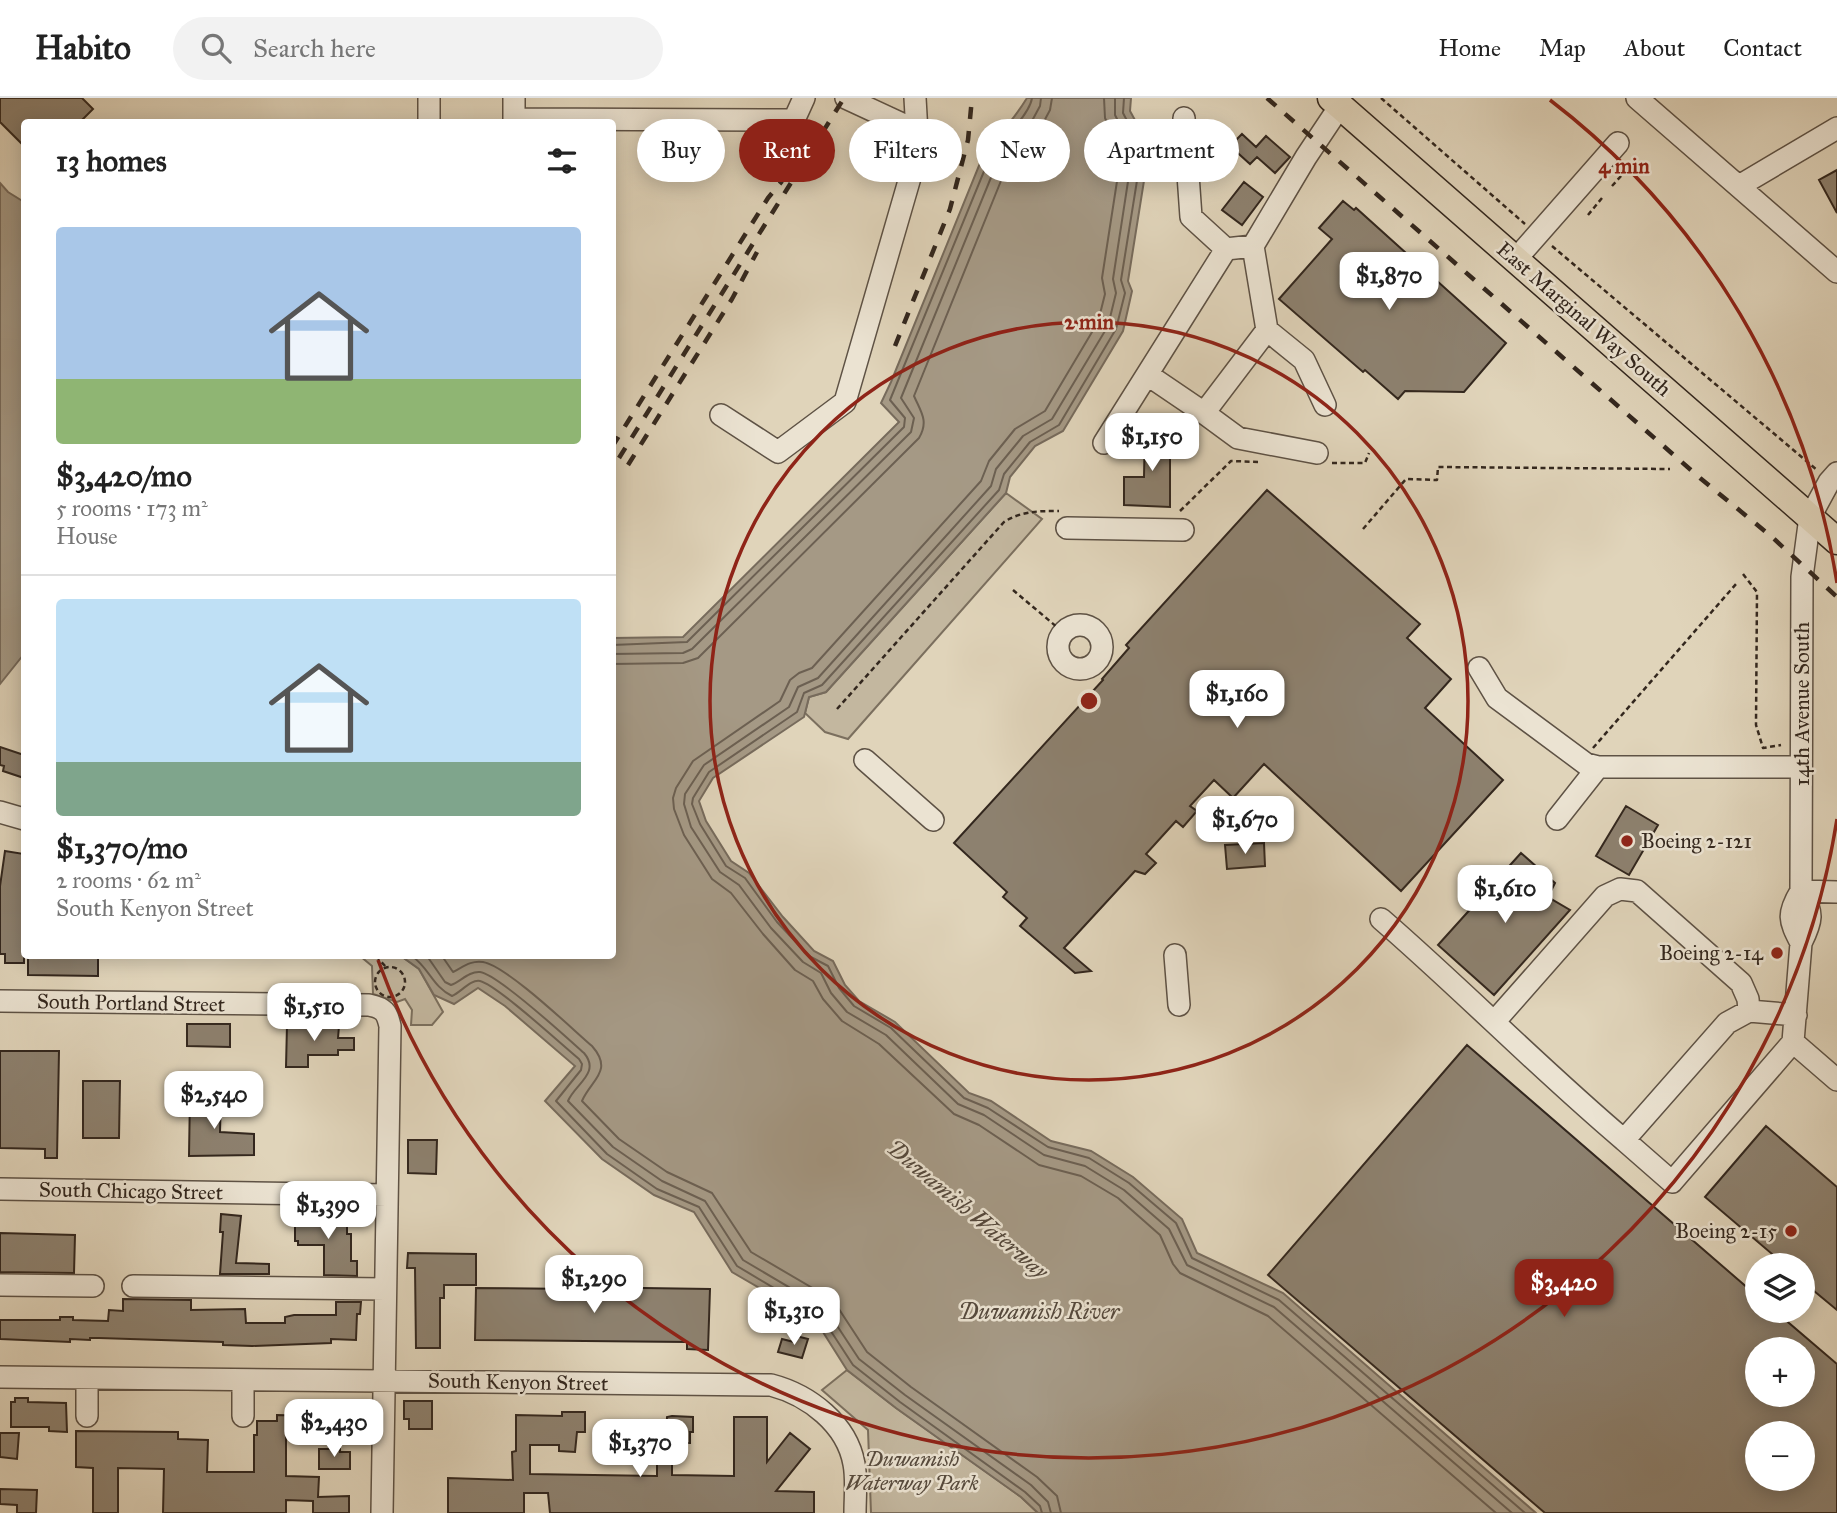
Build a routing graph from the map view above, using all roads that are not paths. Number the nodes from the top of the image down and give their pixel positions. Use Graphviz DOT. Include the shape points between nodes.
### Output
graph roads {
  1 [pos="429,98"];
  2 [pos="513,98"];
  3 [pos="804,98"];
  4 [pos="846,98"];
  5 [pos="915,98"];
  6 [pos="1335,102"];
  7 [pos="1649,102"];
  8 [pos="1184,118"];
  9 [pos="429,119"];
  10 [pos="514,119"];
  11 [pos="616,119"];
  12 [pos="891,119"];
  13 [pos="916,119"];
  14 [pos="1837,128"];
  15 [pos="1618,142"];
  16 [pos="909,182"];
  17 [pos="1739,186"];
  18 [pos="1253,246"];
  19 [pos="1226,249"];
  20 [pos="1516,259"];
  21 [pos="1837,272"];
  22 [pos="1268,330"];
  23 [pos="1147,375"];
  24 [pos="1325,405"];
  25 [pos="1204,413"];
  26 [pos="721,415"];
  27 [pos="1104,443"];
  28 [pos="1317,453"];
  29 [pos="1837,473"];
  30 [pos="1837,500"];
  31 [pos="1810,517"];
  32 [pos="1067,528"];
  33 [pos="1183,530"];
  34 [pos="1837,541"];
  35 [pos="1479,668"];
  36 [pos="1596,757"];
  37 [pos="865,760"];
  38 [pos="1801,767"];
  39 [pos="0,812"];
  40 [pos="21,818"];
  41 [pos="1557,819"];
  42 [pos="933,820"];
  43 [pos="1801,891"];
  44 [pos="1837,892"];
  45 [pos="1381,919"];
  46 [pos="1175,955"];
  47 [pos="0,1001"];
  48 [pos="1179,1005"];
  49 [pos="1749,1012"];
  50 [pos="1796,1015"];
  51 [pos="1495,1021"];
  52 [pos="1793,1042"];
  53 [pos="1837,1080"];
  54 [pos="1624,1140"];
  55 [pos="0,1189"];
  56 [pos="387,1195"];
  57 [pos="0,1285"];
  58 [pos="93,1286"];
  59 [pos="133,1286"];
  60 [pos="385,1289"];
  61 [pos="0,1377"];
  62 [pos="87,1379"];
  63 [pos="243,1380"];
  64 [pos="383,1381"];
  65 [pos="87,1416"];
  66 [pos="243,1416"];
  67 [pos="382,1513"];
  68 [pos="855,1513"];
  1 -- 9 [label="street"];
  2 -- 10 [label="street"];
  3 -- 11 [label="street" via="794,120"];
  4 -- 12 [label="street"];
  5 -- 13 [label="street"];
  6 -- 18 [label="street"];
  6 -- 20 [label="main road, East Marginal Way South"];
  7 -- 17 [label="street"];
  8 -- 19 [label="street" via="1191,217"];
  14 -- 17 [label="street"];
  15 -- 20 [label="street"];
  16 -- 26 [label="street" via="845,402 778,452"];
  17 -- 21 [label="street"];
  18 -- 19 [label="street"];
  18 -- 22 [label="street"];
  19 -- 23 [label="street"];
  20 -- 31 [label="main road, East Marginal Way South"];
  22 -- 24 [label="street" via="1304,360"];
  22 -- 25 [label="street"];
  23 -- 25 [label="street"];
  23 -- 27 [label="street"];
  25 -- 28 [label="street" via="1238,439"];
  29 -- 31 [label="street"];
  30 -- 31 [label="street"];
  31 -- 34 [label="main road, East Marginal Way South"];
  31 -- 38 [label="street, 14th Avenue South" via="1802,577"];
  32 -- 33 [label="street"];
  35 -- 36 [label="street" via="1497,698 1581,762"];
  36 -- 38 [label="street"];
  36 -- 41 [label="street"];
  37 -- 42 [label="street"];
  38 -- 43 [label="street, 14th Avenue South" via="1811,841"];
  39 -- 40 [label="street"];
  43 -- 44 [label="street"];
  43 -- 50 [label="street, 14th Avenue South" via="1791,908 1791,924 1801,943"];
  45 -- 51 [label="street"];
  46 -- 48 [label="street"];
  47 -- 56 [label="street, South Portland Street" via="379,1007 386,1012 390,1026"];
  49 -- 50 [label="street"];
  49 -- 51 [label="street" via="1741,983 1637,891 1620,889 1605,896"];
  49 -- 54 [label="street" via="1727,1023"];
  50 -- 52 [label="street"];
  51 -- 54 [label="street" via="1558,1084"];
  52 -- 53 [label="street"];
  52 -- 54 [label="street" via="1672,1182"];
  55 -- 56 [label="street, South Chicago Street"];
  56 -- 60 [label="street"];
  57 -- 58 [label="street"];
  59 -- 60 [label="street"];
  60 -- 64 [label="street"];
  61 -- 62 [label="street, South Kenyon Street"];
  62 -- 63 [label="street, South Kenyon Street"];
  62 -- 65 [label="street"];
  63 -- 64 [label="street, South Kenyon Street"];
  63 -- 66 [label="street"];
  64 -- 67 [label="street"];
  64 -- 68 [label="street, South Kenyon Street" via="771,1385 813,1405 848,1441 855,1465"];
}
